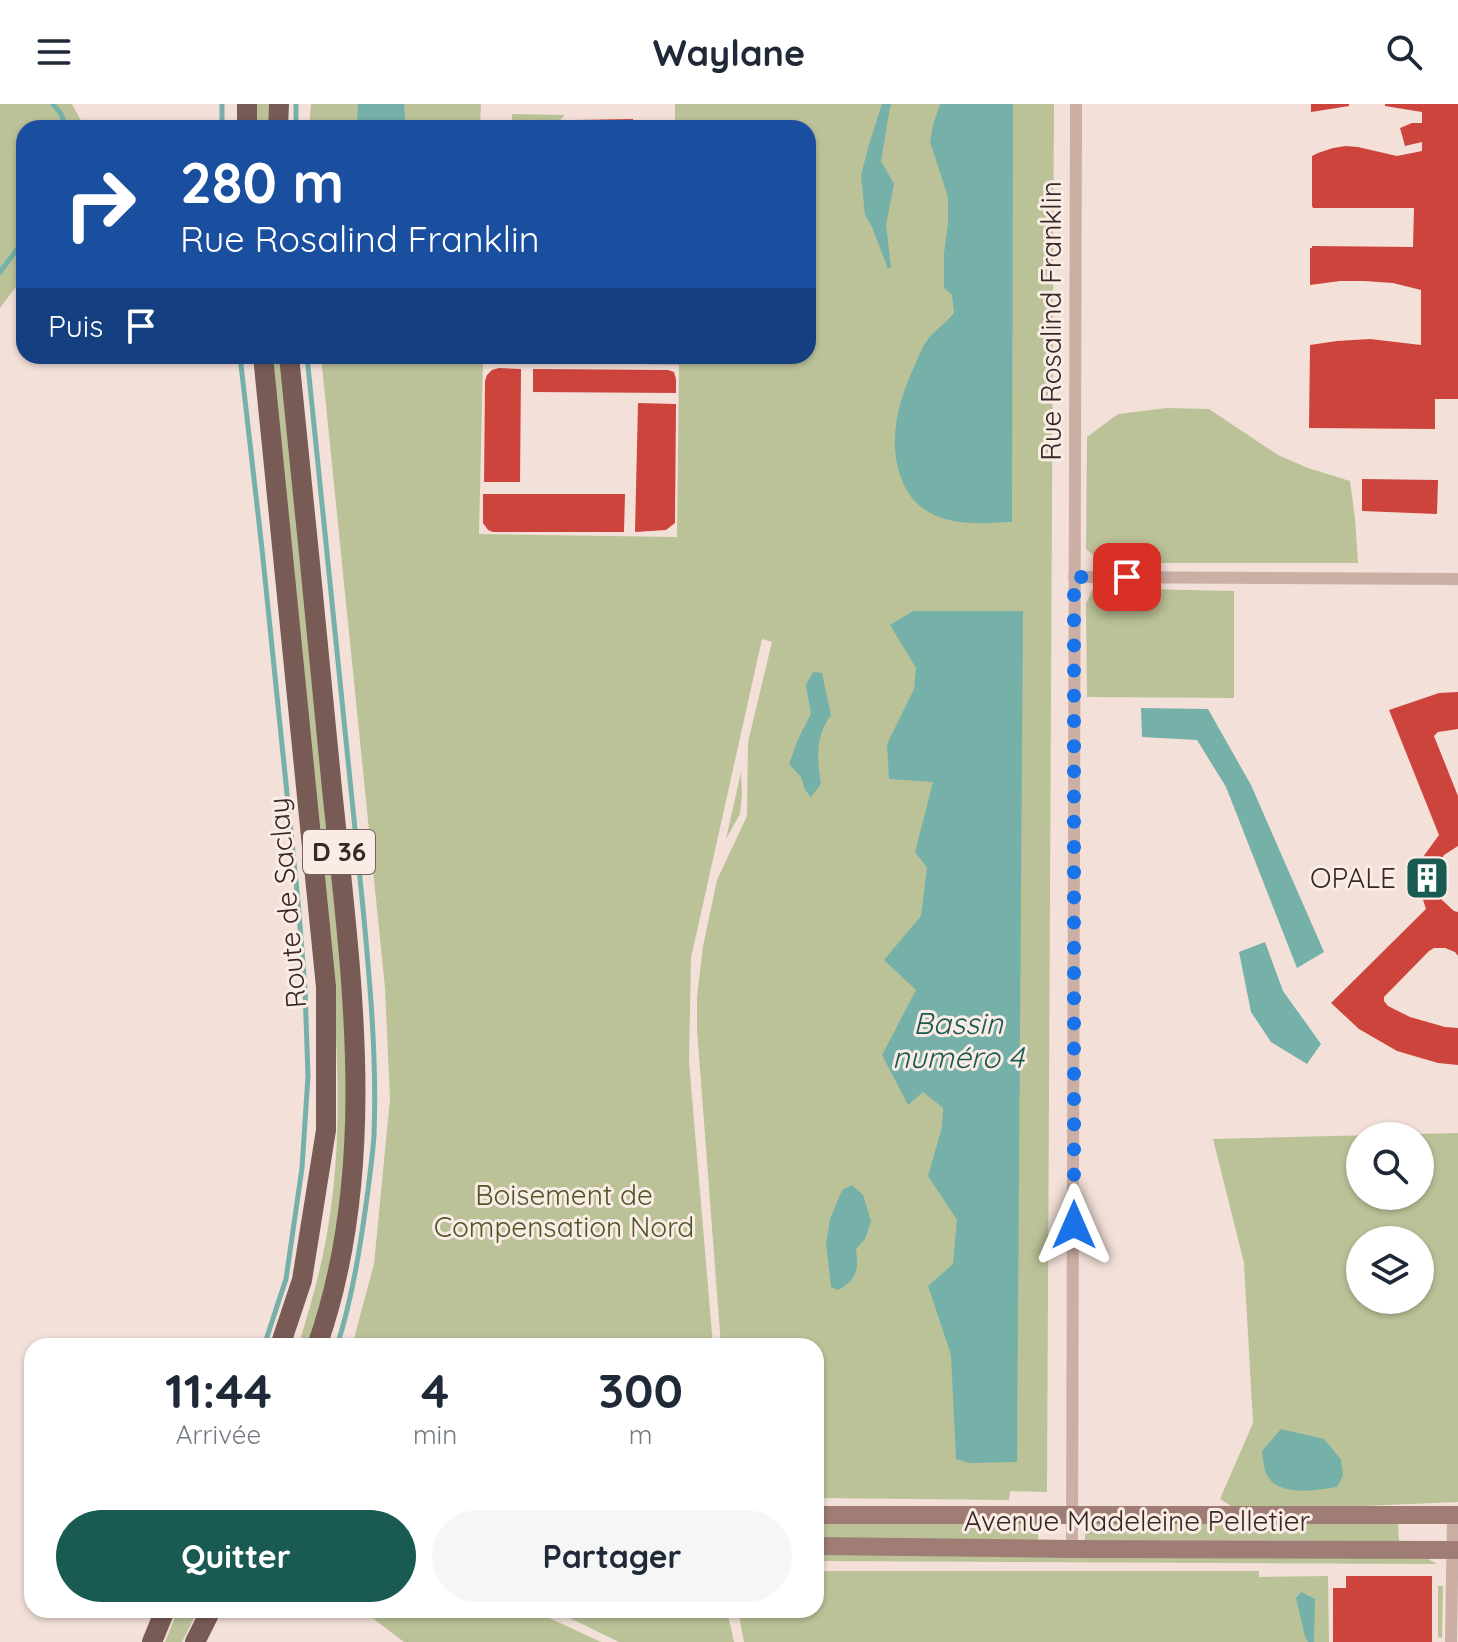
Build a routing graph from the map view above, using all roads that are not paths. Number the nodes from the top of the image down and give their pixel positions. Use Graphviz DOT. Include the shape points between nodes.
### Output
graph roads {
  1 [pos="1076,104"];
  2 [pos="264,364"];
  3 [pos="290,364"];
  4 [pos="1074,577"];
  5 [pos="1458,579"];
  6 [pos="283,1338"];
  7 [pos="319,1338"];
  8 [pos="824,1515"];
  9 [pos="1455,1515"];
  10 [pos="1074,1516"];
  11 [pos="824,1546"];
  12 [pos="1072,1549"];
  13 [pos="1455,1550"];
  14 [pos="162,1618"];
  15 [pos="207,1618"];
  16 [pos="152,1642"];
  17 [pos="195,1642"];
  18 [pos="1451,1642"];
  1 -- 4 [label="street, Rue Rosalind Franklin"];
  2 -- 6 [label="main road, Route de Saclay / D 36" via="326,987 326,1130 302,1280"];
  3 -- 7 [label="main road, Route de Saclay / D 36" via="352,987 355,1131 349,1205"];
  4 -- 5 [label="street"];
  4 -- 10 [label="street, Rue Rosalind Franklin"];
  8 -- 10 [label="street, Avenue Madeleine Pelletier"];
  9 -- 10 [label="street, Avenue Madeleine Pelletier"];
  9 -- 13 [label="street"];
  10 -- 12 [label="street, Rue Rosalind Franklin"];
  11 -- 12 [label="street, Avenue Madeleine Pelletier"];
  12 -- 13 [label="street, Avenue Madeleine Pelletier"];
  13 -- 18 [label="street"];
  14 -- 16 [label="main road"];
  15 -- 17 [label="main road"];
}
